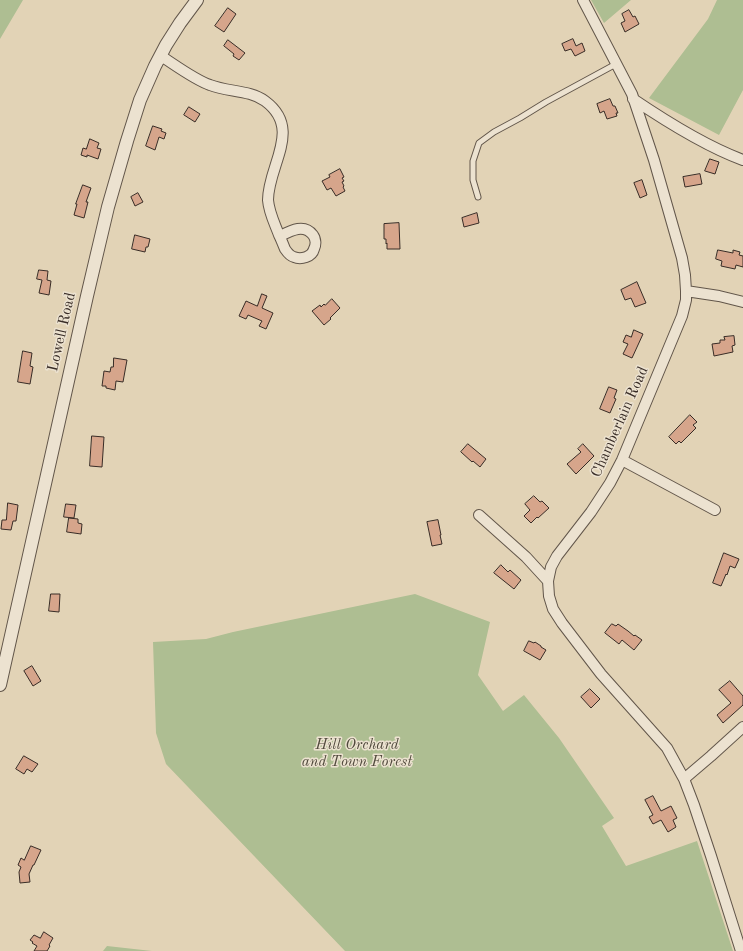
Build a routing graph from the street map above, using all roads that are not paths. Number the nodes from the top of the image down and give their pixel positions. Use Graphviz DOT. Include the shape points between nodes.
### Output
graph roads {
  1 [pos="197,0"];
  2 [pos="583,0"];
  3 [pos="161,56"];
  4 [pos="616,64"];
  5 [pos="633,99"];
  6 [pos="743,160"];
  7 [pos="478,197"];
  8 [pos="280,236"];
  9 [pos="686,291"];
  10 [pos="743,302"];
  11 [pos="622,460"];
  12 [pos="715,510"];
  13 [pos="479,515"];
  14 [pos="548,581"];
  15 [pos="2,671"];
  16 [pos="0,685"];
  17 [pos="743,727"];
  18 [pos="684,779"];
  19 [pos="741,951"];
  1 -- 3 [label="street, Lowell Road"];
  2 -- 4 [label="street, Chamberlain Road"];
  3 -- 8 [label="street" via="206,84 259,97 276,112 282,126 283,140 271,179 268,202 270,214"];
  3 -- 15 [label="street, Lowell Road" via="140,100 108,207"];
  4 -- 5 [label="street, Chamberlain Road"];
  4 -- 7 [label="lane" via="546,102 479,143 473,161 473,180"];
  5 -- 6 [label="street" via="681,130"];
  5 -- 9 [label="street, Chamberlain Road" via="676,234"];
  9 -- 10 [label="street"];
  9 -- 11 [label="street, Chamberlain Road" via="682,316"];
  11 -- 12 [label="street"];
  11 -- 14 [label="street, Chamberlain Road" via="591,512 557,556"];
  13 -- 14 [label="street" via="526,557"];
  14 -- 18 [label="street, Chamberlain Road" via="548,596 562,623 601,674 667,748"];
  15 -- 16 [label="street, Lowell Road"];
  17 -- 18 [label="street"];
  18 -- 19 [label="street, Chamberlain Road"];
}
